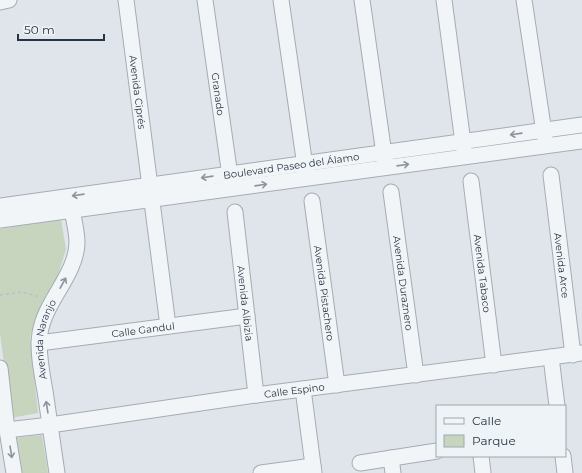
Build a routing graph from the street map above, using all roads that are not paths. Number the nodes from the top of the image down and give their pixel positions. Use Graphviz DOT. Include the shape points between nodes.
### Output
graph roads {
  1 [pos="9,0"];
  2 [pos="126,0"];
  3 [pos="205,0"];
  4 [pos="281,0"];
  5 [pos="362,0"];
  6 [pos="444,0"];
  7 [pos="524,0"];
  8 [pos="0,2"];
  9 [pos="582,124"];
  10 [pos="543,130"];
  11 [pos="463,141"];
  12 [pos="582,141"];
  13 [pos="546,146"];
  14 [pos="384,152"];
  15 [pos="465,157"];
  16 [pos="305,163"];
  17 [pos="386,168"];
  18 [pos="551,175"];
  19 [pos="307,178"];
  20 [pos="230,181"];
  21 [pos="471,182"];
  22 [pos="151,192"];
  23 [pos="391,192"];
  24 [pos="312,201"];
  25 [pos="0,206"];
  26 [pos="72,210"];
  27 [pos="235,212"];
  28 [pos="0,220"];
  29 [pos="247,316"];
  30 [pos="168,326"];
  31 [pos="39,343"];
  32 [pos="578,354"];
  33 [pos="551,358"];
  34 [pos="494,365"];
  35 [pos="0,368"];
  36 [pos="416,375"];
  37 [pos="337,385"];
  38 [pos="303,389"];
  39 [pos="256,395"];
  40 [pos="557,405"];
  41 [pos="50,425"];
  42 [pos="7,430"];
  43 [pos="436,451"];
  44 [pos="481,457"];
  45 [pos="563,457"];
  46 [pos="391,458"];
  47 [pos="360,463"];
  48 [pos="313,470"];
  49 [pos="14,473"];
  50 [pos="57,473"];
  51 [pos="261,473"];
  52 [pos="394,473"];
  53 [pos="484,473"];
  54 [pos="565,473"];
  1 -- 8 [label="street"];
  2 -- 22 [label="street, Avenida Ciprés"];
  3 -- 20 [label="street, Granado"];
  4 -- 16 [label="street"];
  5 -- 14 [label="street"];
  6 -- 11 [label="street"];
  7 -- 10 [label="street"];
  9 -- 10 [label="street, Boulevard Paseo del Álamo"];
  10 -- 11 [label="street, Boulevard Paseo del Álamo, one-way"];
  10 -- 13 [label="street"];
  11 -- 14 [label="street, Boulevard Paseo del Álamo"];
  11 -- 15 [label="street"];
  12 -- 13 [label="street, Boulevard Paseo del Álamo"];
  13 -- 15 [label="street, Boulevard Paseo del Álamo"];
  14 -- 16 [label="street, Boulevard Paseo del Álamo"];
  14 -- 17 [label="street"];
  17 -- 15 [label="street, Boulevard Paseo del Álamo, one-way"];
  16 -- 19 [label="street"];
  16 -- 20 [label="street, Boulevard Paseo del Álamo"];
  17 -- 19 [label="street, Boulevard Paseo del Álamo"];
  18 -- 32 [label="street, Avenida Arce"];
  20 -- 19 [label="street, Boulevard Paseo del Álamo, one-way"];
  20 -- 22 [label="street, Boulevard Paseo del Álamo"];
  21 -- 34 [label="street, Avenida Tabaco"];
  22 -- 25 [label="street, Boulevard Paseo del Álamo, one-way"];
  22 -- 26 [label="street, Boulevard Paseo del Álamo"];
  22 -- 30 [label="street, Avenida Ciprés"];
  23 -- 36 [label="street, Avenida Duraznero"];
  24 -- 37 [label="street, Avenida Pistachero"];
  26 -- 28 [label="street, Boulevard Paseo del Álamo"];
  31 -- 26 [label="street, Avenida Naranjo, one-way" via="44,318 75,253 76,228"];
  27 -- 29 [label="street, Avenida Albizia"];
  29 -- 30 [label="street, Calle Gandul"];
  29 -- 39 [label="street, Avenida Albizia"];
  30 -- 31 [label="street, Calle Gandul"];
  41 -- 31 [label="street, Avenida Naranjo, one-way"];
  32 -- 33 [label="street, Calle Espino"];
  33 -- 34 [label="street, Calle Espino"];
  33 -- 40 [label="street"];
  34 -- 36 [label="street, Calle Espino"];
  35 -- 42 [label="street"];
  36 -- 37 [label="street, Calle Espino"];
  37 -- 38 [label="street, Calle Espino"];
  38 -- 39 [label="street, Calle Espino"];
  38 -- 48 [label="street"];
  39 -- 41 [label="street, Calle Espino"];
  41 -- 42 [label="street, Calle Espino"];
  41 -- 50 [label="street, Avenida Naranjo"];
  42 -- 49 [label="street, one-way"];
  43 -- 46 [label="street"];
  44 -- 53 [label="street"];
  45 -- 54 [label="street"];
  46 -- 47 [label="street"];
  46 -- 52 [label="street"];
  48 -- 51 [label="street"];
}
